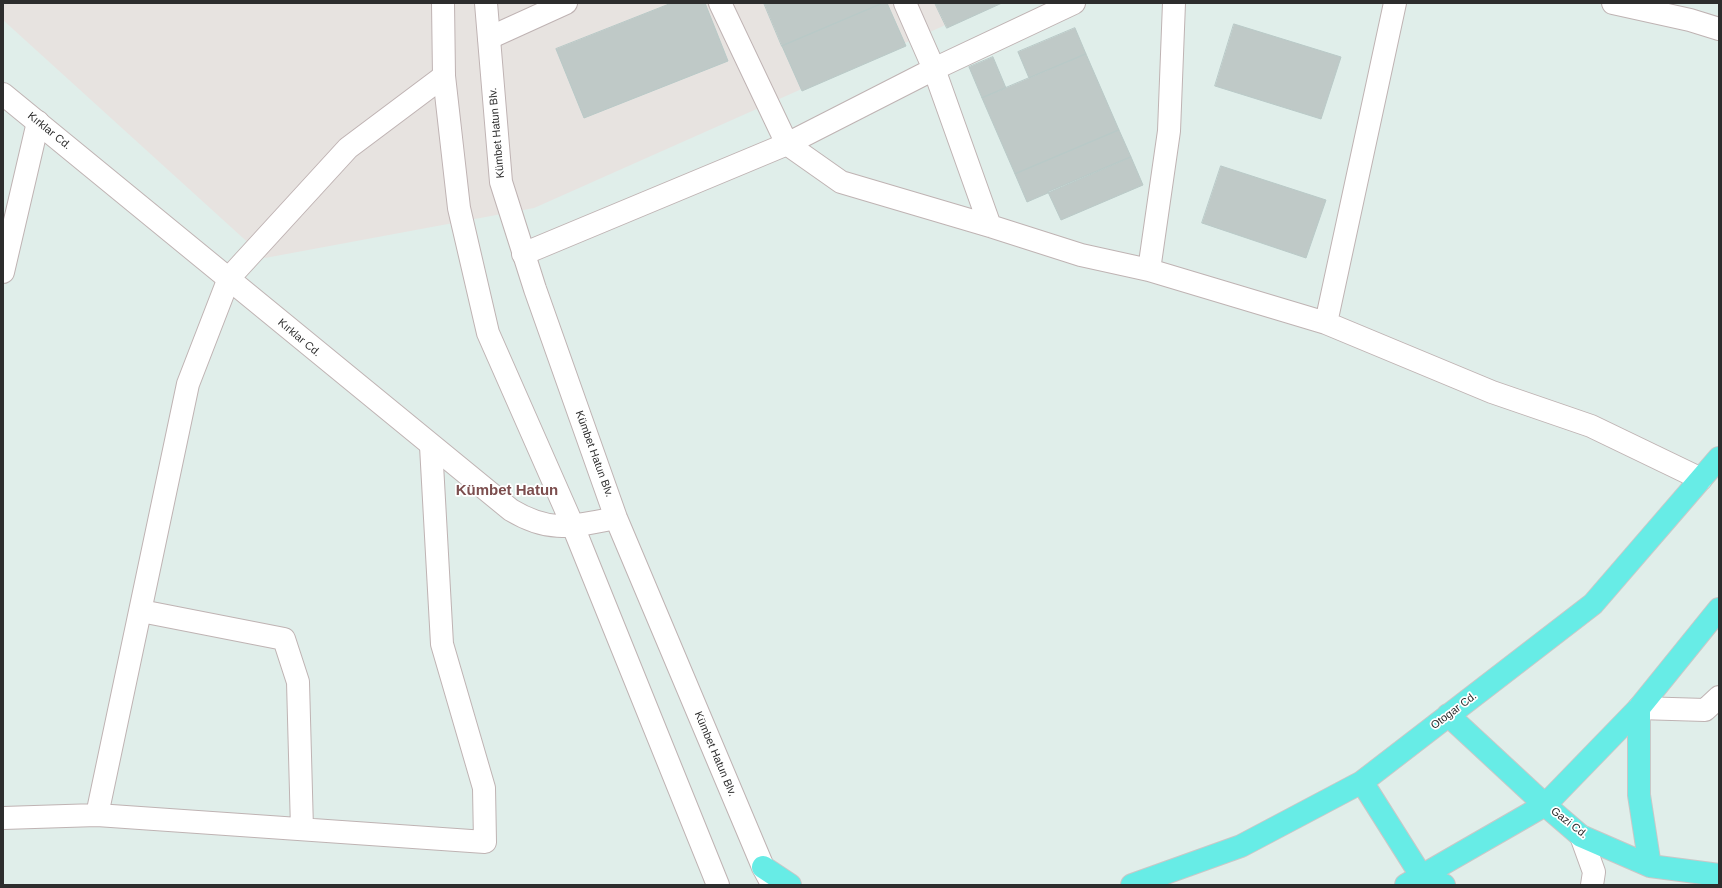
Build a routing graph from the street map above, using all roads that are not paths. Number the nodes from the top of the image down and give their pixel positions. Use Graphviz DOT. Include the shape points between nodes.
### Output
graph roads {
  1 [pos="443,3"];
  2 [pos="486,3"];
  3 [pos="566,3"];
  4 [pos="720,3"];
  5 [pos="905,3"];
  6 [pos="1074,3"];
  7 [pos="1174,3"];
  8 [pos="1395,3"];
  9 [pos="1613,3"];
  10 [pos="1719,29"];
  11 [pos="489,38"];
  12 [pos="934,69"];
  13 [pos="444,76"];
  14 [pos="3,94"];
  15 [pos="38,122"];
  16 [pos="787,144"];
  17 [pos="990,226"];
  18 [pos="524,254"];
  19 [pos="1149,270"];
  20 [pos="3,272"];
  21 [pos="228,278"];
  22 [pos="1326,323"];
  23 [pos="430,446"];
  24 [pos="1719,458"];
  25 [pos="1701,479"];
  26 [pos="616,518"];
  27 [pos="573,526"];
  28 [pos="1719,609"];
  29 [pos="141,611"];
  30 [pos="1719,697"];
  31 [pos="1639,708"];
  32 [pos="1448,715"];
  33 [pos="1362,782"];
  34 [pos="1545,805"];
  35 [pos="98,815"];
  36 [pos="3,818"];
  37 [pos="302,829"];
  38 [pos="1581,836"];
  39 [pos="1650,866"];
  40 [pos="1719,875"];
  41 [pos="768,876"];
  42 [pos="1414,881"];
  43 [pos="718,885"];
  44 [pos="790,885"];
  45 [pos="1132,885"];
  46 [pos="1444,885"];
  47 [pos="1592,885"];
  1 -- 13 [label="street"];
  2 -- 11 [label="street, Kümbet Hatun Blv."];
  3 -- 11 [label="street"];
  4 -- 16 [label="street"];
  5 -- 12 [label="street"];
  6 -- 12 [label="street"];
  7 -- 19 [label="street" via="1170,131"];
  8 -- 22 [label="street"];
  9 -- 10 [label="street"];
  11 -- 18 [label="street, Kümbet Hatun Blv." via="501,182"];
  12 -- 16 [label="street"];
  12 -- 17 [label="street"];
  13 -- 21 [label="street" via="348,148"];
  13 -- 27 [label="street" via="459,208 488,332"];
  14 -- 15 [label="street, Kırklar Cd."];
  15 -- 20 [label="street"];
  15 -- 21 [label="street, Kırklar Cd."];
  16 -- 17 [label="street" via="841,182"];
  16 -- 18 [label="street"];
  17 -- 19 [label="street" via="1081,255"];
  18 -- 26 [label="street, Kümbet Hatun Blv."];
  19 -- 22 [label="street"];
  21 -- 23 [label="street, Kırklar Cd."];
  21 -- 29 [label="street" via="188,384"];
  22 -- 25 [label="street" via="1492,392 1591,426"];
  23 -- 27 [label="street, Kırklar Cd." via="528,521 550,527"];
  23 -- 37 [label="street" via="442,644 484,788 485,842"];
  24 -- 25 [label="main road, Otogar Cd."];
  25 -- 32 [label="main road, Otogar Cd." via="1593,604"];
  26 -- 27 [label="street, Kırklar Cd."];
  26 -- 41 [label="street, Kümbet Hatun Blv."];
  27 -- 43 [label="street"];
  28 -- 31 [label="main road"];
  29 -- 35 [label="street"];
  29 -- 37 [label="street" via="284,639 298,682"];
  30 -- 31 [label="street" via="1706,710"];
  31 -- 34 [label="main road"];
  31 -- 39 [label="main road" via="1639,795"];
  32 -- 33 [label="main road, Otogar Cd."];
  32 -- 34 [label="main road, Gazi Cd."];
  33 -- 42 [label="main road"];
  33 -- 45 [label="main road, Otogar Cd." via="1240,846"];
  34 -- 38 [label="main road, Gazi Cd."];
  34 -- 42 [label="main road"];
  35 -- 36 [label="street"];
  35 -- 37 [label="street"];
  38 -- 39 [label="main road, Gazi Cd."];
  38 -- 47 [label="street" via="1594,872"];
  39 -- 40 [label="main road, Gazi Cd."];
  41 -- 44 [label="main road"];
  42 -- 46 [label="main road"];
}
